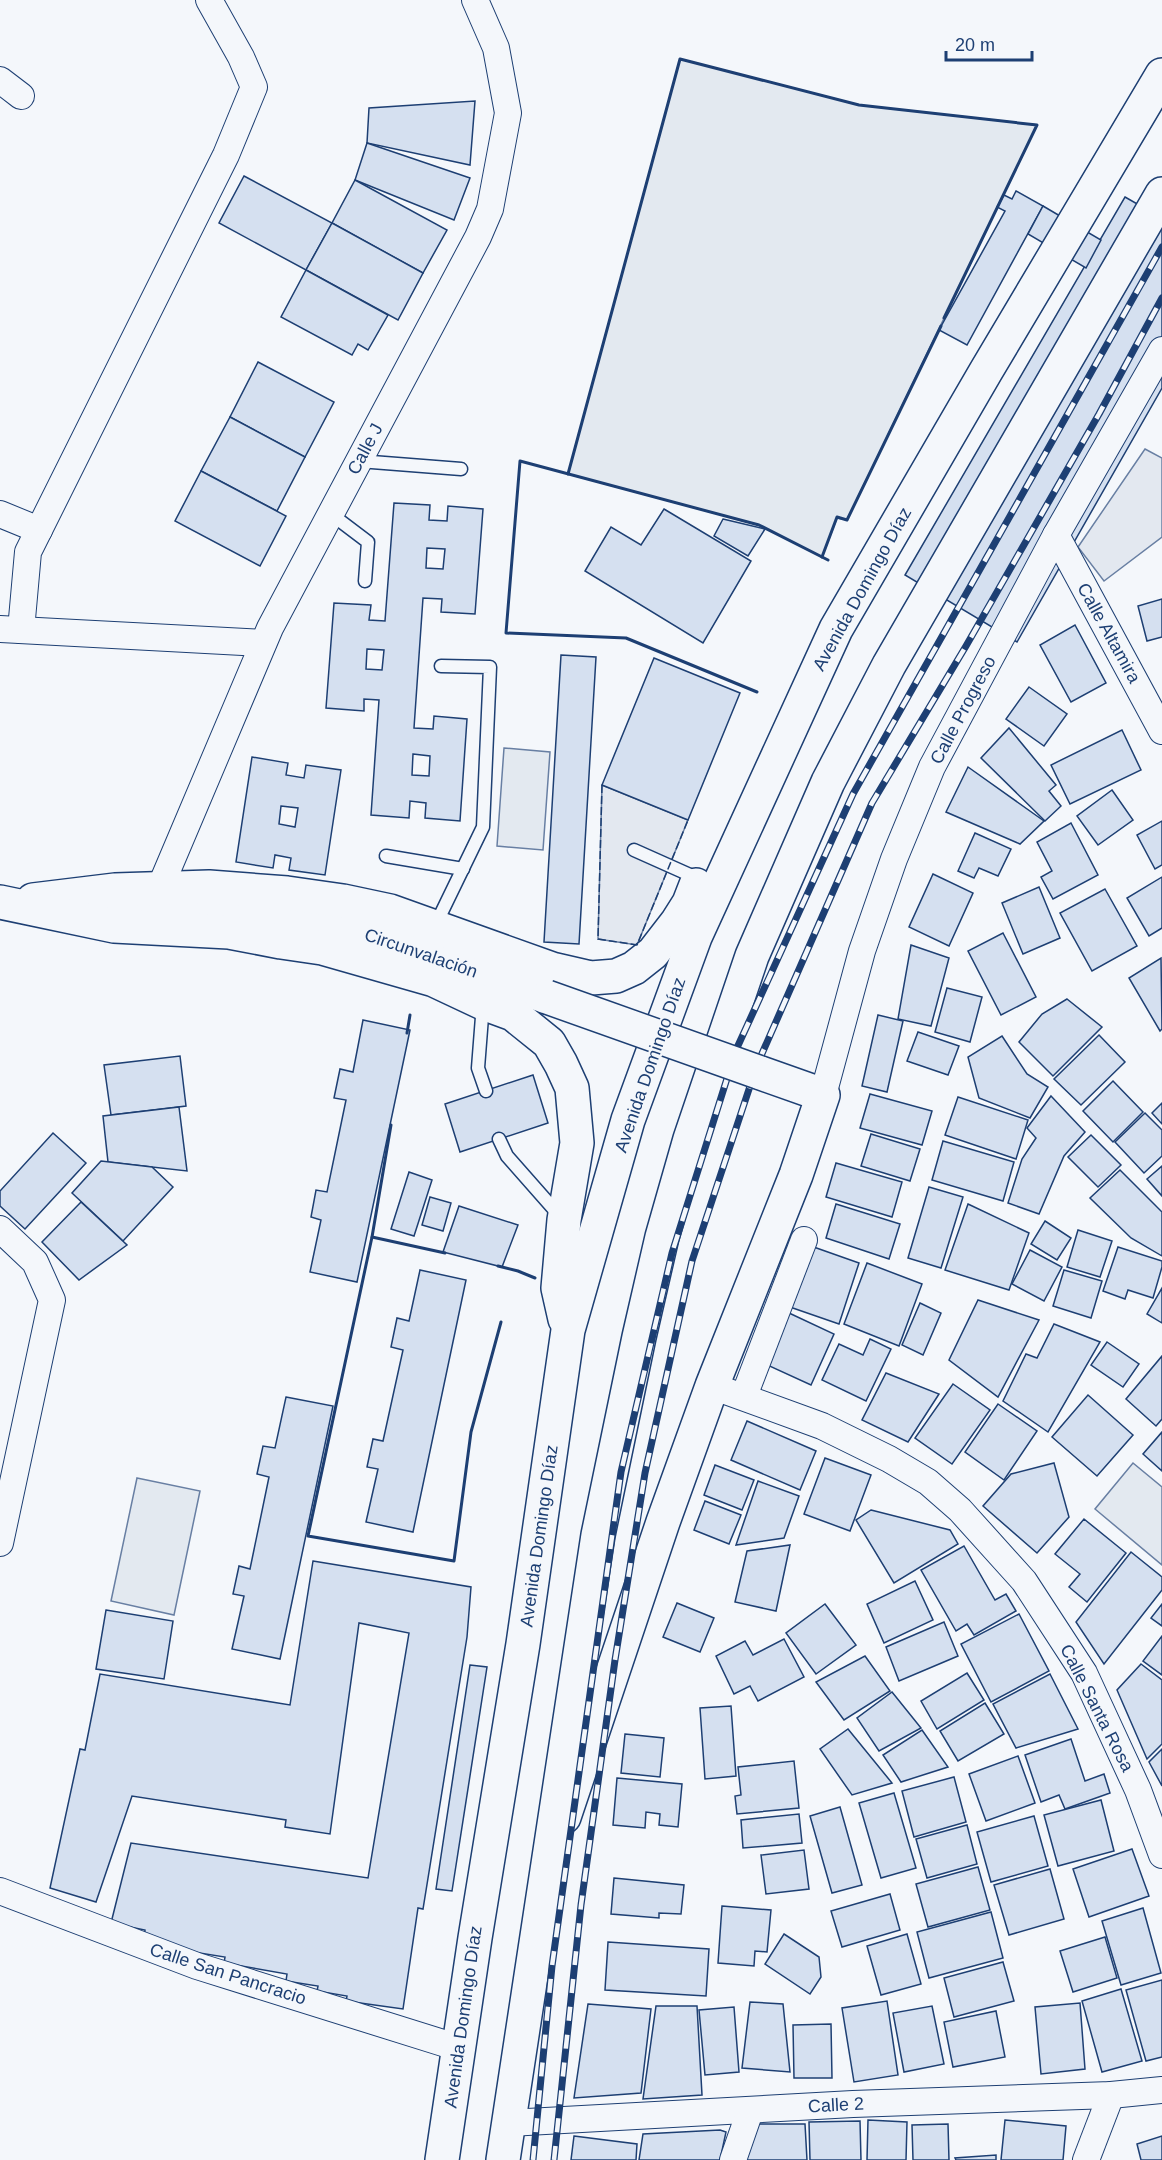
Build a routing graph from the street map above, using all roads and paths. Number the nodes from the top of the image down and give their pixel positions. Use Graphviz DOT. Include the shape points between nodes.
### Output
graph roads {
  1 [pos="209,0"];
  2 [pos="475,0"];
  3 [pos="1162,75"];
  4 [pos="0,80"];
  5 [pos="21,96"];
  6 [pos="1162,194"];
  7 [pos="1162,350"];
  8 [pos="359,460"];
  9 [pos="461,469"];
  10 [pos="0,514"];
  11 [pos="331,514"];
  12 [pos="39,530"];
  13 [pos="1056,535"];
  14 [pos="365,581"];
  15 [pos="11,629"];
  16 [pos="263,643"];
  17 [pos="441,666"];
  18 [pos="1162,731"];
  19 [pos="767,776"];
  20 [pos="634,850"];
  21 [pos="387,856"];
  22 [pos="463,869"];
  23 [pos="699,879"];
  24 [pos="159,890"];
  25 [pos="8,901"];
  26 [pos="435,927"];
  27 [pos="483,1003"];
  28 [pos="486,1091"];
  29 [pos="823,1095"];
  30 [pos="499,1139"];
  31 [pos="564,1220"];
  32 [pos="0,1229"];
  33 [pos="804,1240"];
  34 [pos="568,1330"];
  35 [pos="712,1386"];
  36 [pos="744,1396"];
  37 [pos="0,1543"];
  38 [pos="1161,1849"];
  39 [pos="547,1870"];
  40 [pos="0,1891"];
  41 [pos="459,2048"];
  42 [pos="1162,2090"];
  43 [pos="1111,2095"];
  44 [pos="750,2111"];
  45 [pos="509,2123"];
  46 [pos="442,2160"];
  47 [pos="503,2160"];
  48 [pos="733,2160"];
  49 [pos="1086,2160"];
  1 -- 12 [label="street" via="254,87 226,155"];
  2 -- 8 [label="street, Calle J" via="496,48 508,113 490,209"];
  3 -- 19 [label="main road, Avenida Domingo Díaz" via="836,629"];
  4 -- 5 [label="street"];
  6 -- 39 [label="main road" via="889,664 828,782 752,956 690,1139 639,1337 598,1534"];
  7 -- 13 [label="street, Calle Progreso"];
  8 -- 9 [label="lane"];
  8 -- 11 [label="street, Calle J"];
  10 -- 12 [label="street"];
  11 -- 14 [label="lane" via="368,542"];
  11 -- 16 [label="street, Calle J"];
  12 -- 15 [label="street" via="28,552"];
  13 -- 18 [label="street, Calle Altamira"];
  13 -- 29 [label="street, Calle Progreso" via="932,767 862,951"];
  15 -- 16 [label="street"];
  16 -- 24 [label="street, Calle J"];
  17 -- 22 [label="lane" via="490,667 483,827"];
  19 -- 23 [label="main road" via="718,833"];
  19 -- 34 [label="main road, Avenida Domingo Díaz" via="695,937 628,1120"];
  20 -- 23 [label="lane"];
  21 -- 22 [label="lane"];
  22 -- 26 [label="lane"];
  23 -- 26 [label="main road" via="689,903 653,953 616,976 591,978 552,969"];
  24 -- 25 [label="main road" via="115,890"];
  24 -- 26 [label="main road" via="209,887 287,893 390,911"];
  25 -- 27 [label="main road" via="114,926 229,932 322,948 434,980"];
  25 -- 29 [label="main road, Circunvalación, bridge" via="267,915 384,937"];
  27 -- 28 [label="lane" via="477,1068"];
  27 -- 31 [label="main road" via="513,1014 549,1043 572,1088 577,1143"];
  29 -- 35 [label="main road" via="796,1175"];
  30 -- 31 [label="lane" via="507,1156"];
  31 -- 34 [label="main road" via="558,1288"];
  32 -- 37 [label="street" via="35,1262 52,1300"];
  33 -- 36 [label="street"];
  34 -- 41 [label="main road, Avenida Domingo Díaz" via="524,1644"];
  35 -- 36 [label="street, Calle Santa Rosa"];
  35 -- 39 [label="main road"];
  36 -- 38 [label="street, Calle Santa Rosa" via="822,1426 889,1459 928,1482 960,1510 1024,1581 1084,1673"];
  39 -- 45 [label="main road"];
  40 -- 41 [label="street, Calle San Pancracio" via="197,1966"];
  41 -- 46 [label="main road, Avenida Domingo Díaz"];
  42 -- 43 [label="street, Calle 2"];
  43 -- 44 [label="street, Calle 2"];
  43 -- 49 [label="street"];
  44 -- 45 [label="street, Calle 2"];
  44 -- 48 [label="street"];
  45 -- 47 [label="main road"];
}
